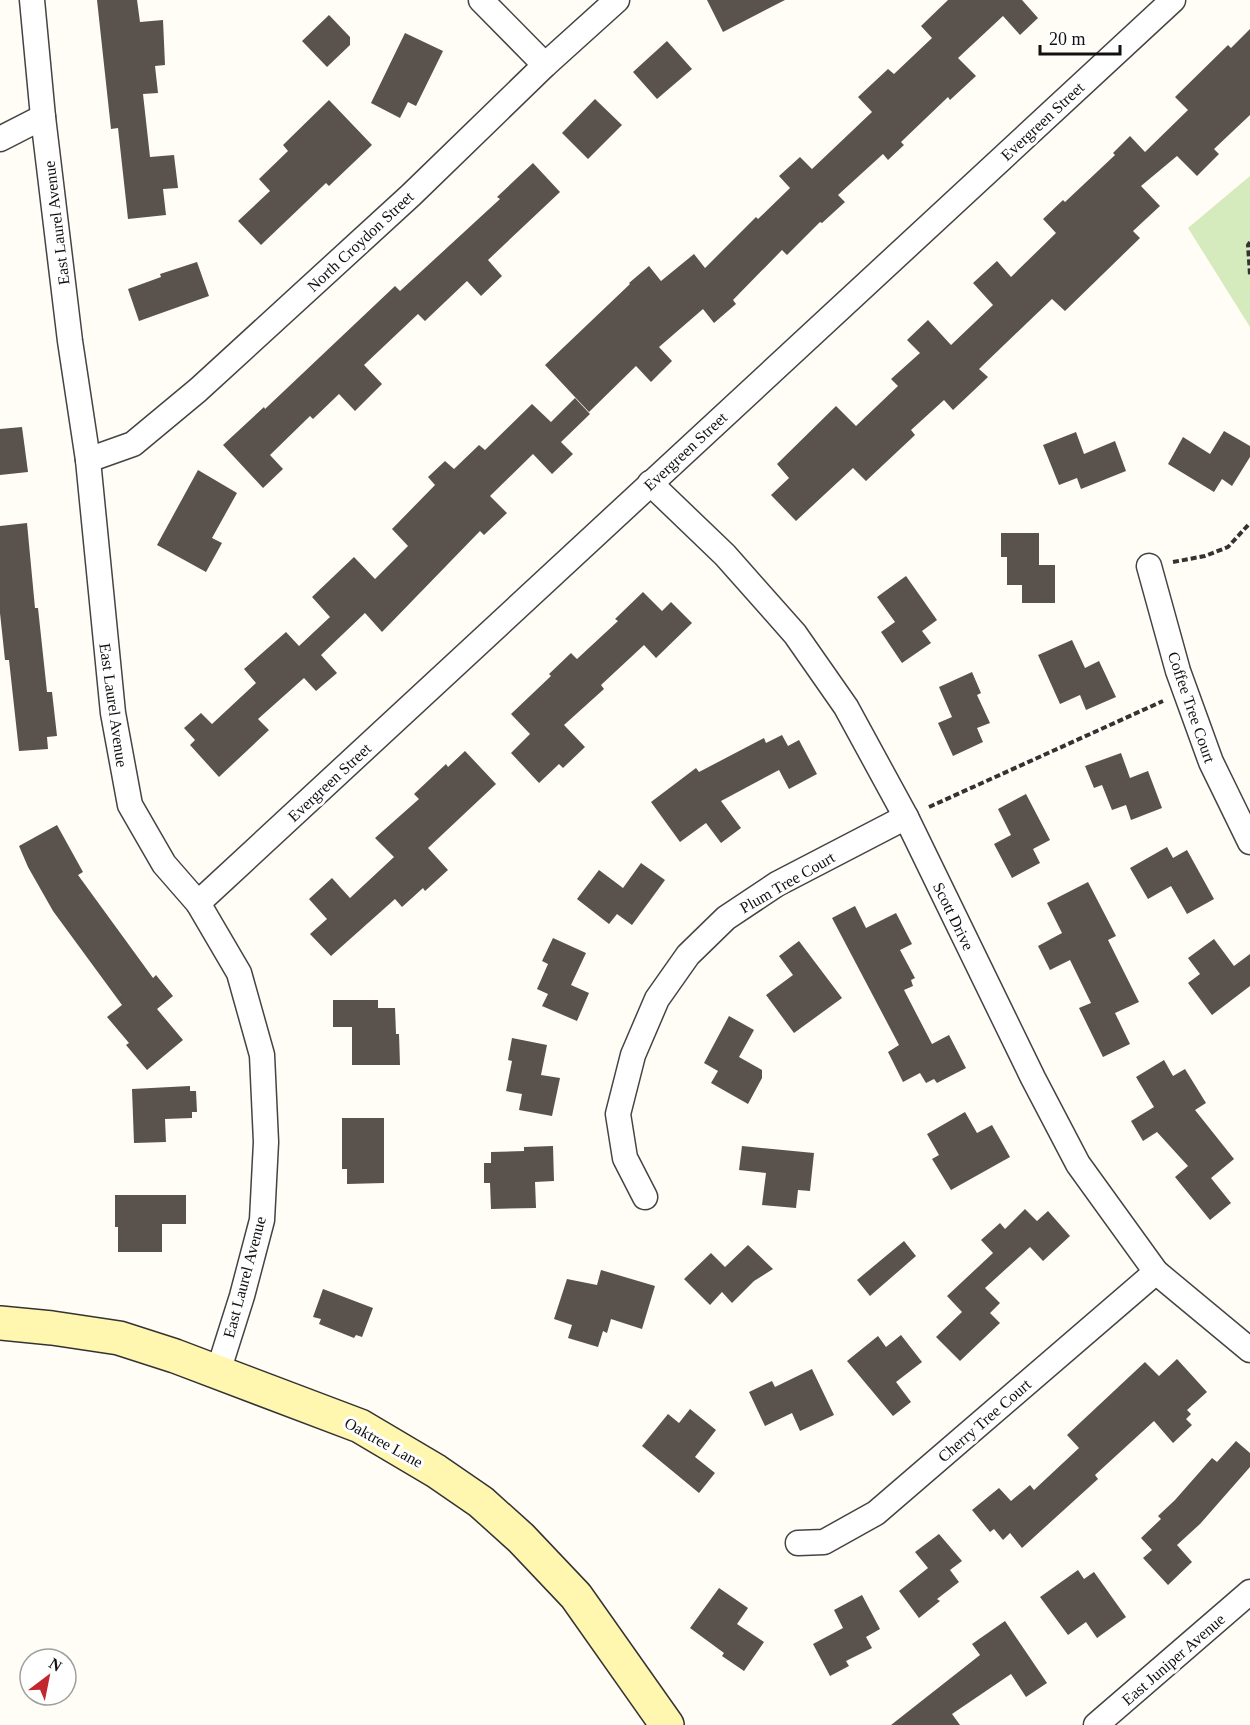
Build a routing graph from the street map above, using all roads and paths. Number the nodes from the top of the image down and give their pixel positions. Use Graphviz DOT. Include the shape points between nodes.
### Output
graph roads {
  1 [pos="32,0"];
  2 [pos="481,0"];
  3 [pos="617,0"];
  4 [pos="1173,0"];
  5 [pos="545,65"];
  6 [pos="43,117"];
  7 [pos="0,139"];
  8 [pos="1250,242"];
  9 [pos="1250,275"];
  10 [pos="88,460"];
  11 [pos="650,483"];
  12 [pos="1250,524"];
  13 [pos="1149,566"];
  14 [pos="1185,691"];
  15 [pos="906,817"];
  16 [pos="1250,842"];
  17 [pos="198,903"];
  18 [pos="645,1197"];
  19 [pos="1156,1272"];
  20 [pos="0,1323"];
  21 [pos="1250,1350"];
  22 [pos="218,1372"];
  23 [pos="798,1543"];
  24 [pos="1250,1592"];
  25 [pos="667,1725"];
  26 [pos="1096,1725"];
  1 -- 6 [label="street, East Laurel Avenue"];
  2 -- 5 [label="street"];
  3 -- 5 [label="street, North Croydon Street"];
  4 -- 11 [label="street, Evergreen Street"];
  5 -- 10 [label="street, North Croydon Street" via="411,195 198,390 133,444"];
  6 -- 7 [label="street"];
  6 -- 10 [label="street, East Laurel Avenue"];
  8 -- 9 [label="path"];
  10 -- 17 [label="street, East Laurel Avenue" via="113,713 130,805 164,864"];
  11 -- 15 [label="street, Scott Drive" via="725,555 795,634 846,707"];
  11 -- 17 [label="street, Evergreen Street"];
  12 -- 13 [label="path" via="1228,547 1205,556"];
  13 -- 14 [label="street, Coffee Tree Court"];
  14 -- 15 [label="path"];
  14 -- 16 [label="street, Coffee Tree Court" via="1211,762"];
  15 -- 18 [label="street, Plum Tree Court" via="777,884 726,918 688,955 657,999 633,1055 618,1114 625,1158"];
  15 -- 19 [label="street, Scott Drive" via="1078,1164"];
  17 -- 22 [label="street, East Laurel Avenue" via="238,973 262,1055 262,1220"];
  19 -- 21 [label="street, Scott Drive"];
  19 -- 23 [label="street, Cherry Tree Court" via="876,1513 824,1542"];
  20 -- 22 [label="street, Oaktree Lane" via="119,1338"];
  22 -- 25 [label="street, Oaktree Lane" via="360,1426 480,1502 576,1596"];
  24 -- 26 [label="street, East Juniper Avenue"];
}
